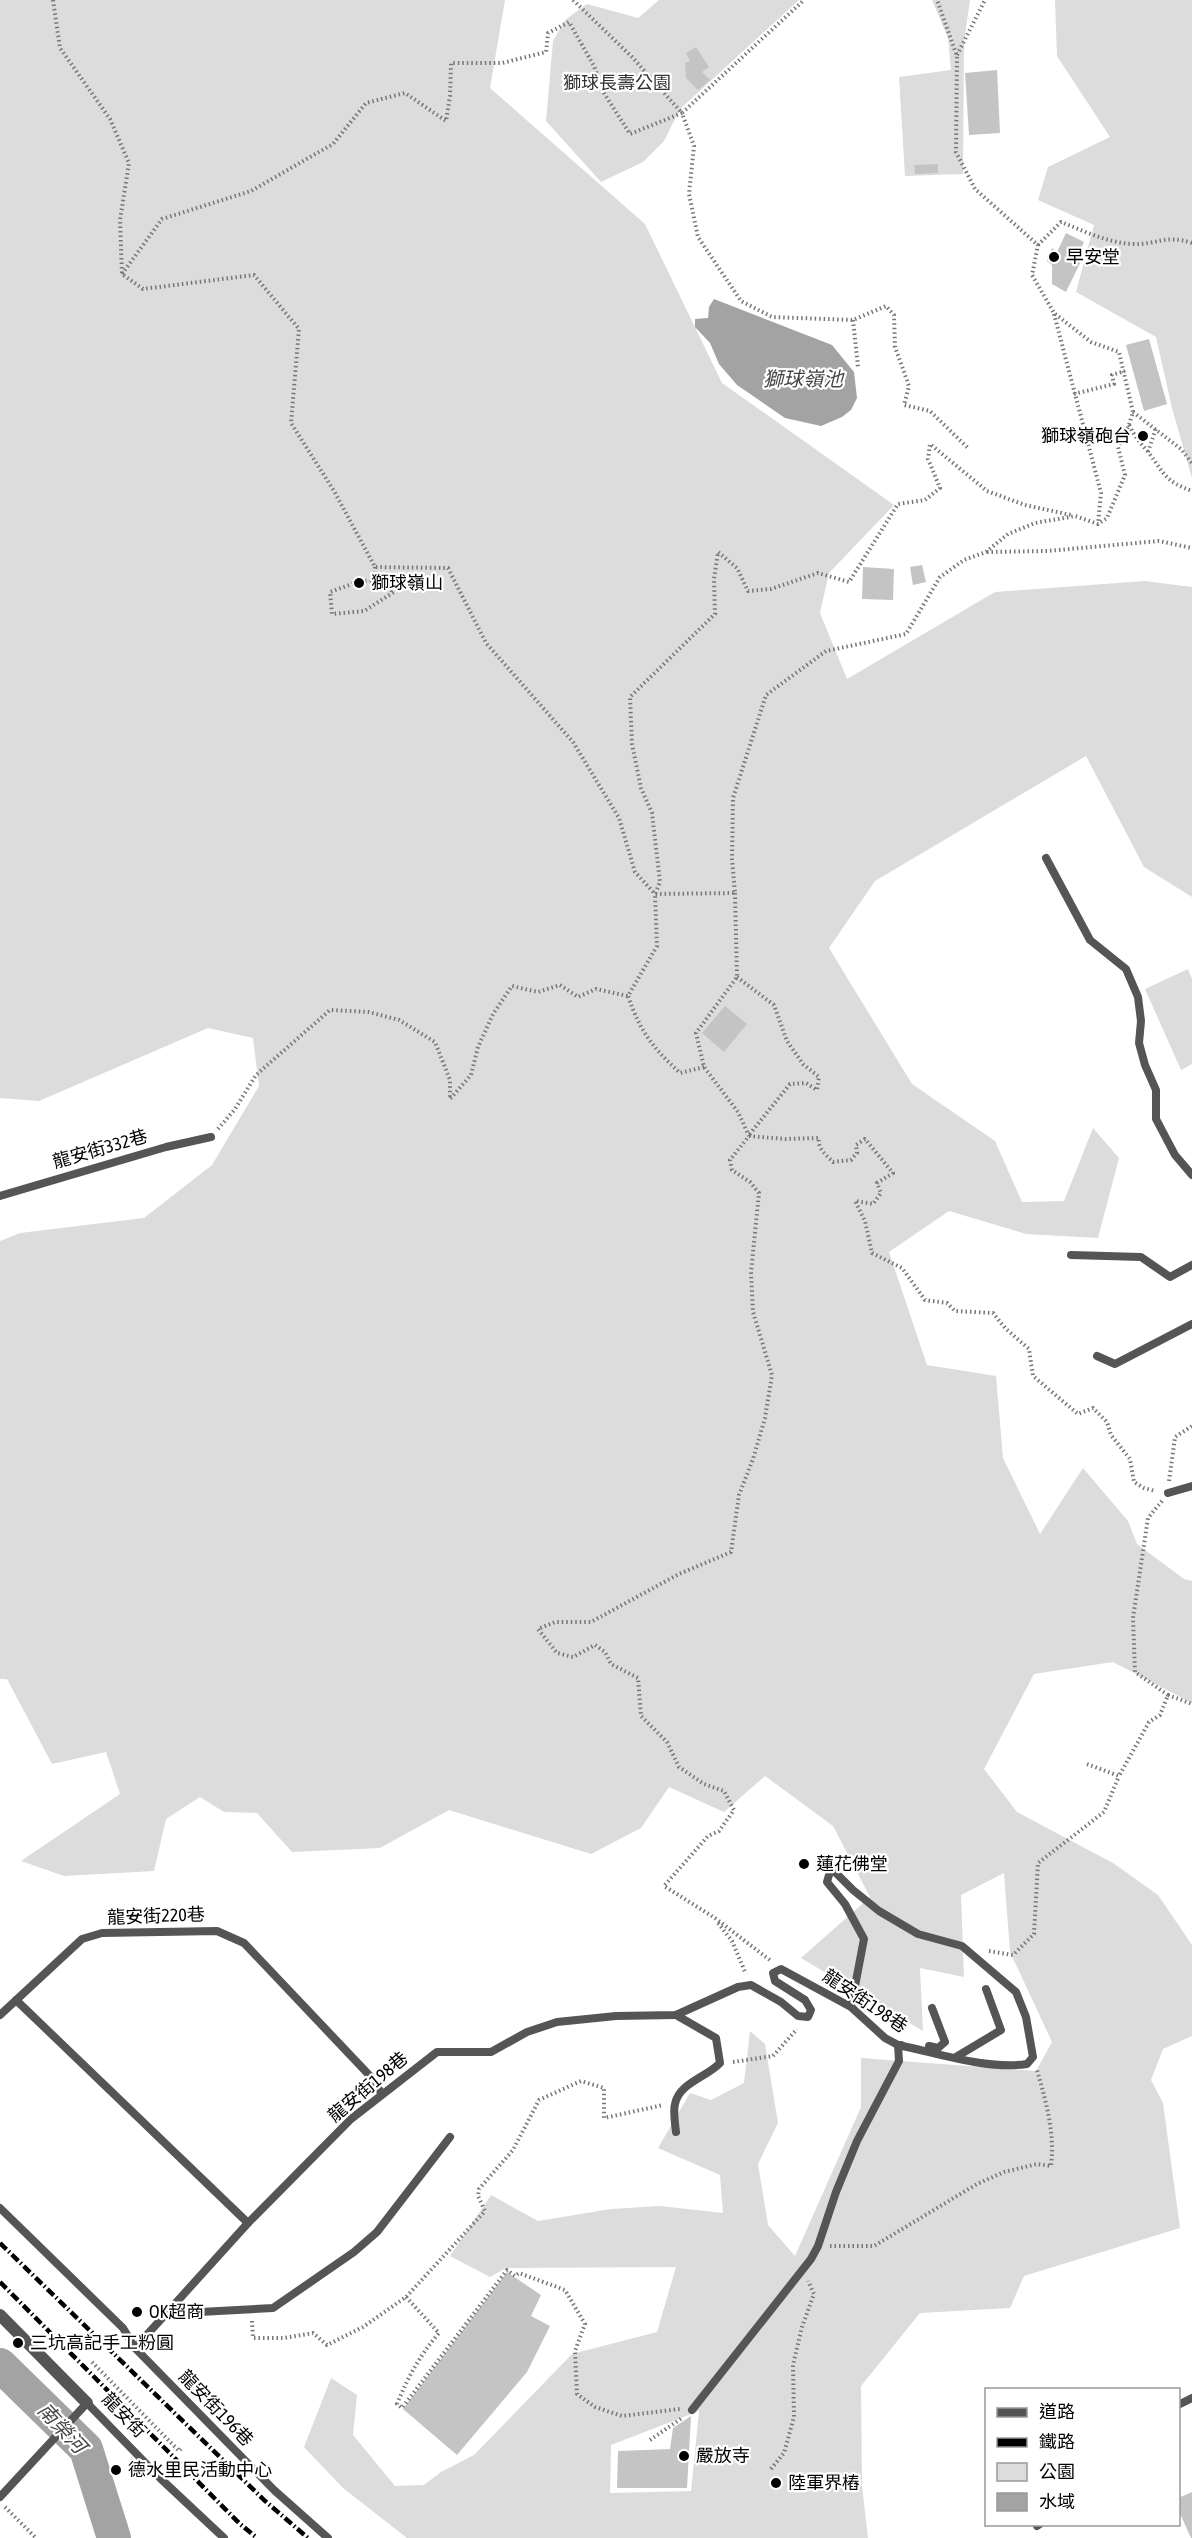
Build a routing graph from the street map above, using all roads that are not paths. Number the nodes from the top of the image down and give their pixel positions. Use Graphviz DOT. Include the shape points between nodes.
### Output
graph roads {
  1 [pos="1046,858"];
  2 [pos="211,1137"];
  3 [pos="1192,1175"];
  4 [pos="0,1196"];
  5 [pos="1071,1255"];
  6 [pos="1192,1265"];
  7 [pos="1192,1323"];
  8 [pos="1097,1356"];
  9 [pos="1192,1486"];
  10 [pos="1168,1493"];
  11 [pos="986,1989"];
  12 [pos="16,2000"];
  13 [pos="851,2007"];
  14 [pos="932,2008"];
  15 [pos="676,2014"];
  16 [pos="0,2015"];
  17 [pos="898,2045"];
  18 [pos="956,2057"];
  19 [pos="382,2094"];
  20 [pos="676,2132"];
  21 [pos="450,2137"];
  22 [pos="0,2208"];
  23 [pos="248,2223"];
  24 [pos="177,2304"];
  25 [pos="0,2314"];
  26 [pos="135,2348"];
  27 [pos="87,2403"];
  28 [pos="692,2410"];
  29 [pos="0,2497"];
  30 [pos="224,2538"];
  31 [pos="328,2538"];
  1 -- 3 [label="lane" via="1090,940 1126,969 1138,998 1139,1044 1156,1090 1156,1119 1175,1155"];
  2 -- 4 [label="lane, 龍安街332巷"];
  5 -- 6 [label="lane" via="1141,1257 1170,1277"];
  7 -- 8 [label="lane" via="1115,1364"];
  9 -- 10 [label="lane"];
  11 -- 18 [label="lane" via="1001,2030"];
  12 -- 16 [label="lane, 龍安街220巷"];
  12 -- 19 [label="lane, 龍安街220巷" via="82,1939 102,1933 217,1931 244,1943 371,2077"];
  12 -- 23 [label="lane"];
  13 -- 15 [label="lane, 龍安街198巷" via="781,1969 773,1973 775,1981 805,2000 811,2010 808,2017 798,2016 751,1985"];
  13 -- 17 [label="lane, 龍安街198巷"];
  13 -- 18 [label="lane, 龍安街198巷" via="864,1939 845,1904 827,1882 831,1868 879,1911 918,1934 962,1946 1016,1992 1026,2016 1033,2057 1027,2064 992,2065"];
  14 -- 17 [label="lane" via="945,2042 938,2048"];
  15 -- 19 [label="lane, 龍安街198巷" via="557,2022 527,2032 491,2052 436,2052"];
  15 -- 20 [label="lane" via="716,2037 720,2063 683,2088 675,2103"];
  17 -- 18 [label="lane, 龍安街198巷"];
  17 -- 28 [label="lane" via="899,2061 856,2141 818,2247"];
  19 -- 23 [label="lane, 龍安街198巷" via="351,2119"];
  21 -- 24 [label="lane" via="376,2232 354,2252 273,2308 200,2312"];
  22 -- 26 [label="lane" via="123,2328"];
  23 -- 24 [label="lane, 龍安街198巷"];
  24 -- 26 [label="lane, 龍安街198巷"];
  25 -- 27 [label="street, 龍安街"];
  26 -- 31 [label="lane, 龍安街196巷" via="274,2490"];
  27 -- 29 [label="lane"];
  27 -- 30 [label="lane, 龍安街"];
}
